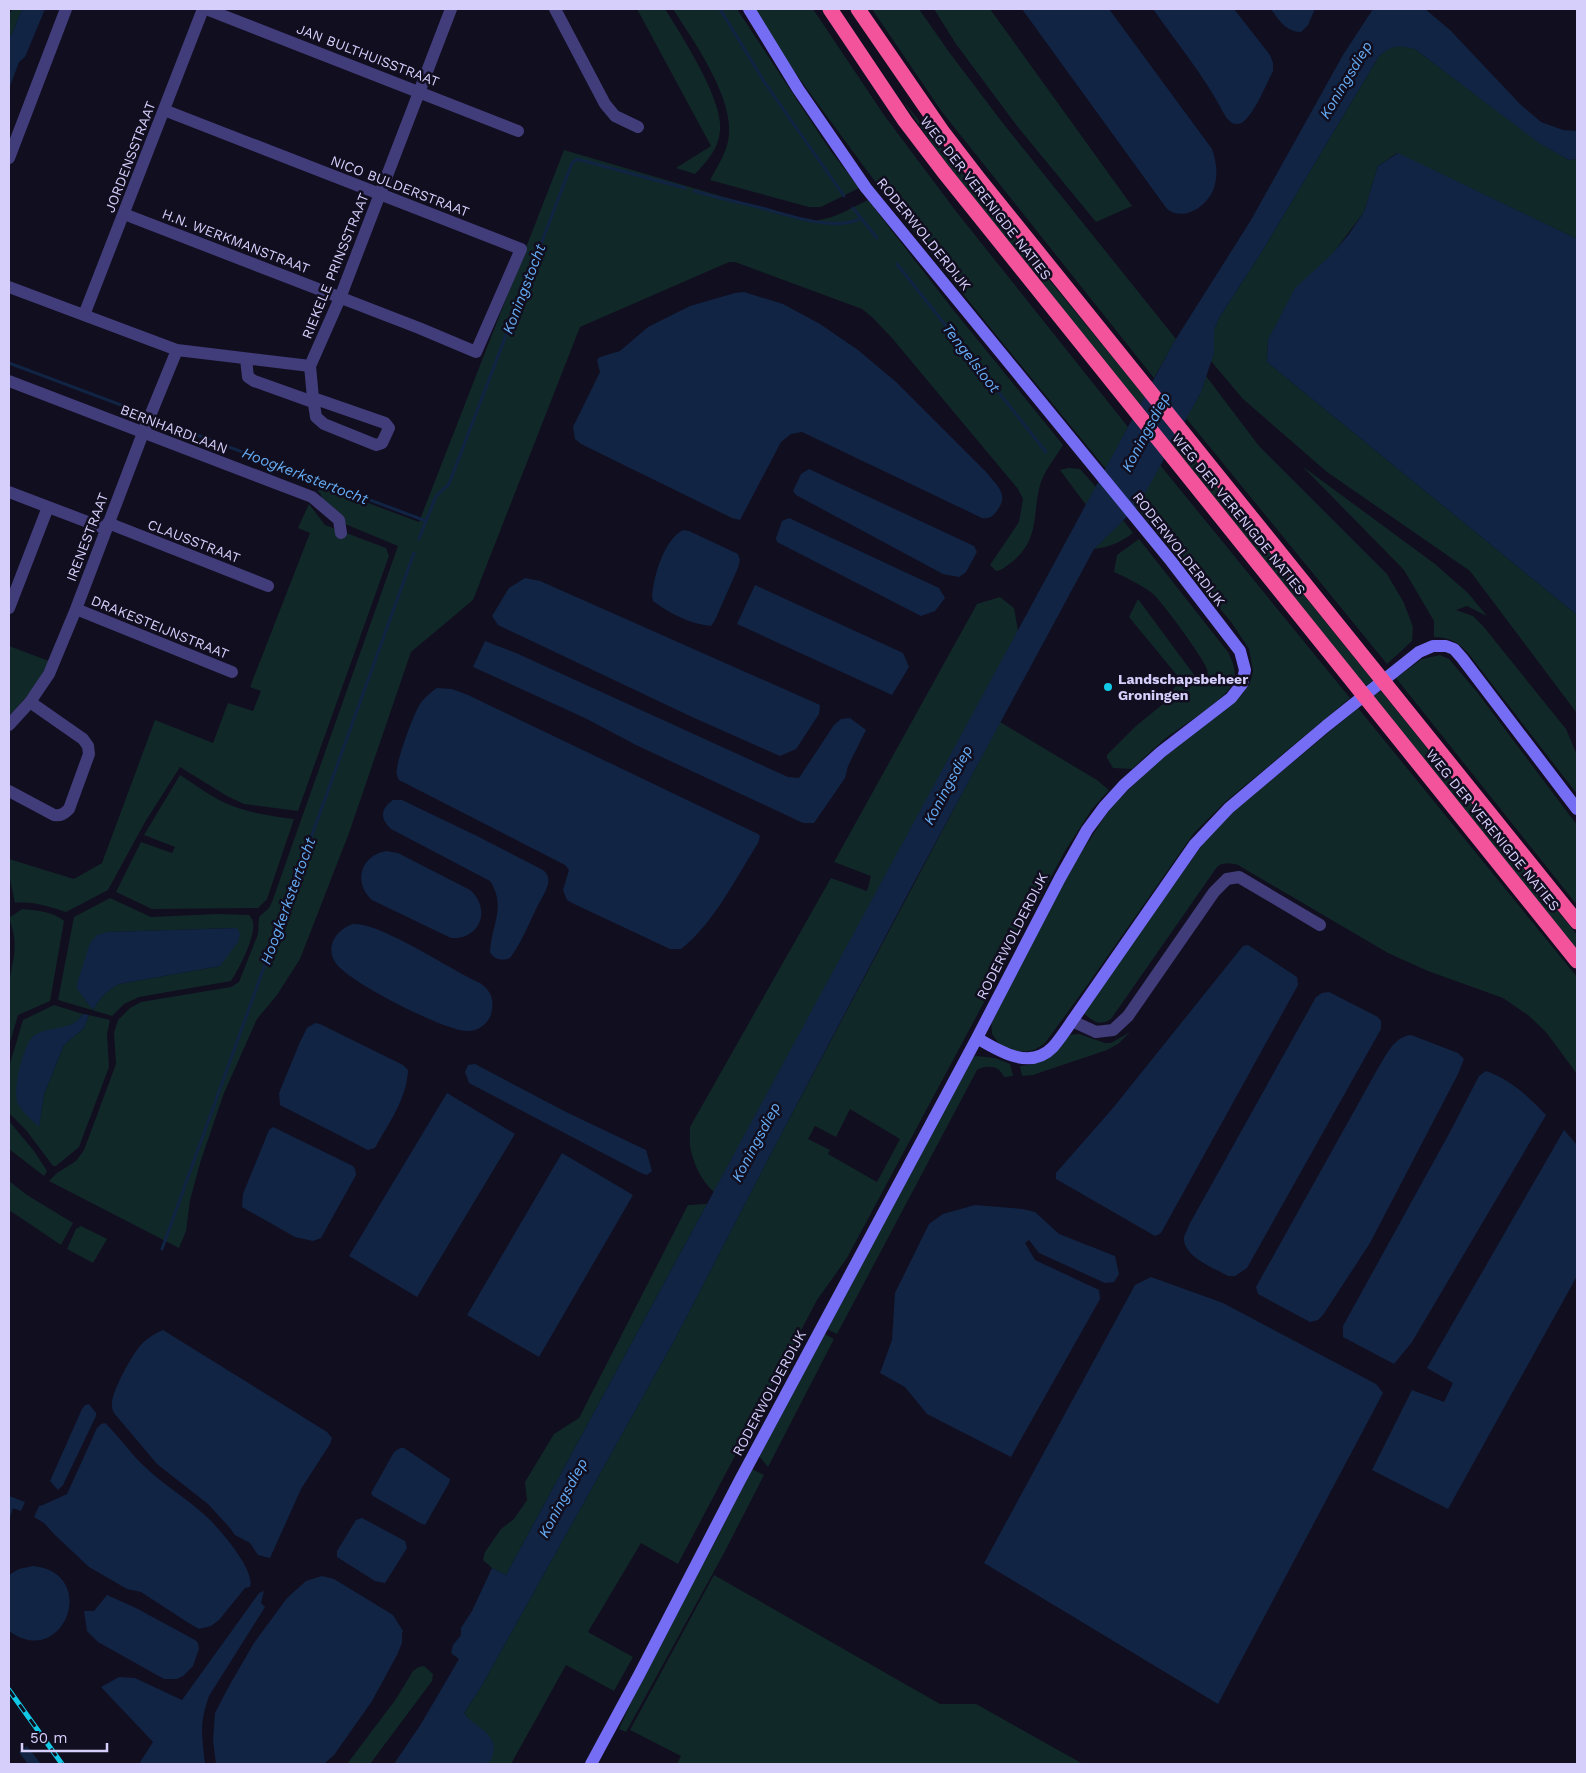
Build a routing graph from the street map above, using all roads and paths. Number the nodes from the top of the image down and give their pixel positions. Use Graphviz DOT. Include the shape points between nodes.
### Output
graph roads {
  1 [pos="66,9"];
  2 [pos="205,9"];
  3 [pos="451,9"];
  4 [pos="555,9"];
  5 [pos="748,9"];
  6 [pos="830,9"];
  7 [pos="858,9"];
  8 [pos="420,91"];
  9 [pos="164,110"];
  10 [pos="638,127"];
  11 [pos="518,130"];
  12 [pos="9,158"];
  13 [pos="380,195"];
  14 [pos="124,214"];
  15 [pos="9,287"];
  16 [pos="340,298"];
  17 [pos="84,315"];
  18 [pos="177,350"];
  19 [pos="476,352"];
  20 [pos="246,359"];
  21 [pos="310,366"];
  22 [pos="9,381"];
  23 [pos="313,400"];
  24 [pos="143,433"];
  25 [pos="9,492"];
  26 [pos="48,507"];
  27 [pos="107,526"];
  28 [pos="340,533"];
  29 [pos="268,586"];
  30 [pos="9,608"];
  31 [pos="76,609"];
  32 [pos="232,672"];
  33 [pos="30,702"];
  34 [pos="9,725"];
  35 [pos="9,791"];
  36 [pos="1577,809"];
  37 [pos="1577,922"];
  38 [pos="1320,926"];
  39 [pos="1577,961"];
  40 [pos="1072,1022"];
  41 [pos="977,1038"];
  42 [pos="591,1764"];
  1 -- 12 [label="street"];
  2 -- 8 [label="street, JAN BULTHUISSTRAAT"];
  2 -- 9 [label="street, JORDENSSTRAAT"];
  3 -- 8 [label="street, RIEKELE PRINSSTRAAT"];
  4 -- 10 [label="street" via="605,104 615,116"];
  5 -- 41 [label="street, RODERWOLDERDIJK" via="866,188 1171,562 1240,652 1245,670 1242,684 1231,698 1161,752 1098,814 1060,878"];
  6 -- 39 [label="highway, WEG DER VERENIGDE NATIES" via="916,135"];
  7 -- 37 [label="highway, WEG DER VERENIGDE NATIES" via="942,131"];
  8 -- 11 [label="street, JAN BULTHUISSTRAAT"];
  8 -- 13 [label="street, RIEKELE PRINSSTRAAT"];
  9 -- 13 [label="street, NICO BULDERSTRAAT"];
  9 -- 14 [label="street, JORDENSSTRAAT"];
  13 -- 16 [label="street, RIEKELE PRINSSTRAAT"];
  13 -- 19 [label="street, NICO BULDERSTRAAT" via="521,249"];
  14 -- 16 [label="street, H.N. WERKMANSTRAAT"];
  14 -- 17 [label="street, JORDENSSTRAAT"];
  15 -- 17 [label="street"];
  16 -- 19 [label="street, H.N. WERKMANSTRAAT"];
  16 -- 21 [label="street, RIEKELE PRINSSTRAAT"];
  17 -- 18 [label="street"];
  18 -- 20 [label="street"];
  18 -- 24 [label="street, IRENESTRAAT"];
  20 -- 21 [label="street"];
  20 -- 23 [label="street" via="248,377 254,382"];
  21 -- 23 [label="street"];
  22 -- 24 [label="street, BERNHARDLAAN"];
  23 -- 23 [label="street" via="385,423 389,428 382,443 376,445 324,424 316,417"];
  24 -- 27 [label="street, IRENESTRAAT"];
  24 -- 28 [label="street, BERNHARDLAAN" via="312,497 339,520"];
  25 -- 26 [label="street, CLAUSSTRAAT"];
  26 -- 27 [label="street, CLAUSSTRAAT"];
  26 -- 30 [label="street"];
  27 -- 29 [label="street, CLAUSSTRAAT"];
  27 -- 31 [label="street, IRENESTRAAT"];
  31 -- 32 [label="street, DRAKESTEIJNSTRAAT"];
  31 -- 33 [label="street, IRENESTRAAT" via="49,674"];
  33 -- 34 [label="street, IRENESTRAAT"];
  33 -- 35 [label="street" via="83,739 89,754 69,809 60,816"];
  36 -- 40 [label="street" via="1454,649 1446,646 1427,648 1326,726 1229,808 1195,844"];
  38 -- 40 [label="street" via="1239,877 1228,879 1214,892 1128,1016 1113,1030 1096,1032"];
  40 -- 41 [label="street" via="1052,1048 1037,1057 1014,1057"];
  41 -- 42 [label="street, RODERWOLDERDIJK"];
}
